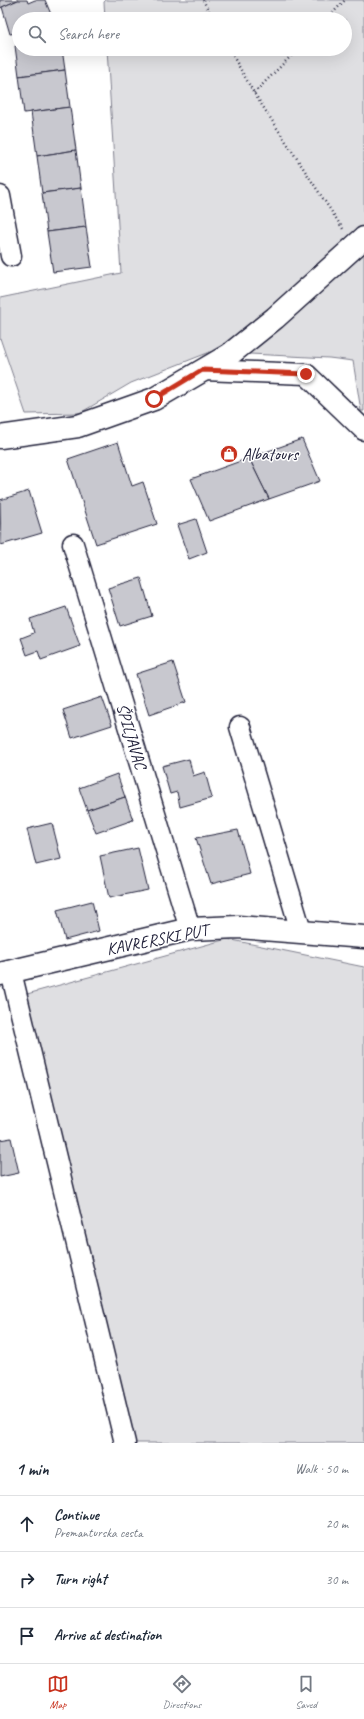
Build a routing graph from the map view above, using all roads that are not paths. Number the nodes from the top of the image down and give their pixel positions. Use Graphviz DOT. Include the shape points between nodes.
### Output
graph roads {
  1 [pos="0,196"];
  2 [pos="359,242"];
  3 [pos="11,256"];
  4 [pos="202,370"];
  5 [pos="364,430"];
  6 [pos="0,437"];
  7 [pos="73,544"];
  8 [pos="240,727"];
  9 [pos="190,929"];
  10 [pos="301,932"];
  11 [pos="364,937"];
  12 [pos="6,973"];
  13 [pos="125,1443"];
  1 -- 3 [label="street"];
  2 -- 4 [label="main road" via="275,318 229,355"];
  4 -- 5 [label="street" via="306,374"];
  4 -- 6 [label="main road" via="154,399 78,426"];
  7 -- 9 [label="street, ŠPILJAVAC"];
  8 -- 10 [label="street"];
  9 -- 10 [label="main road, KAVRERSKI PUT" via="238,927"];
  9 -- 12 [label="main road, KAVRERSKI PUT"];
  10 -- 11 [label="main road, KAVRERSKI PUT"];
  12 -- 13 [label="street"];
}
